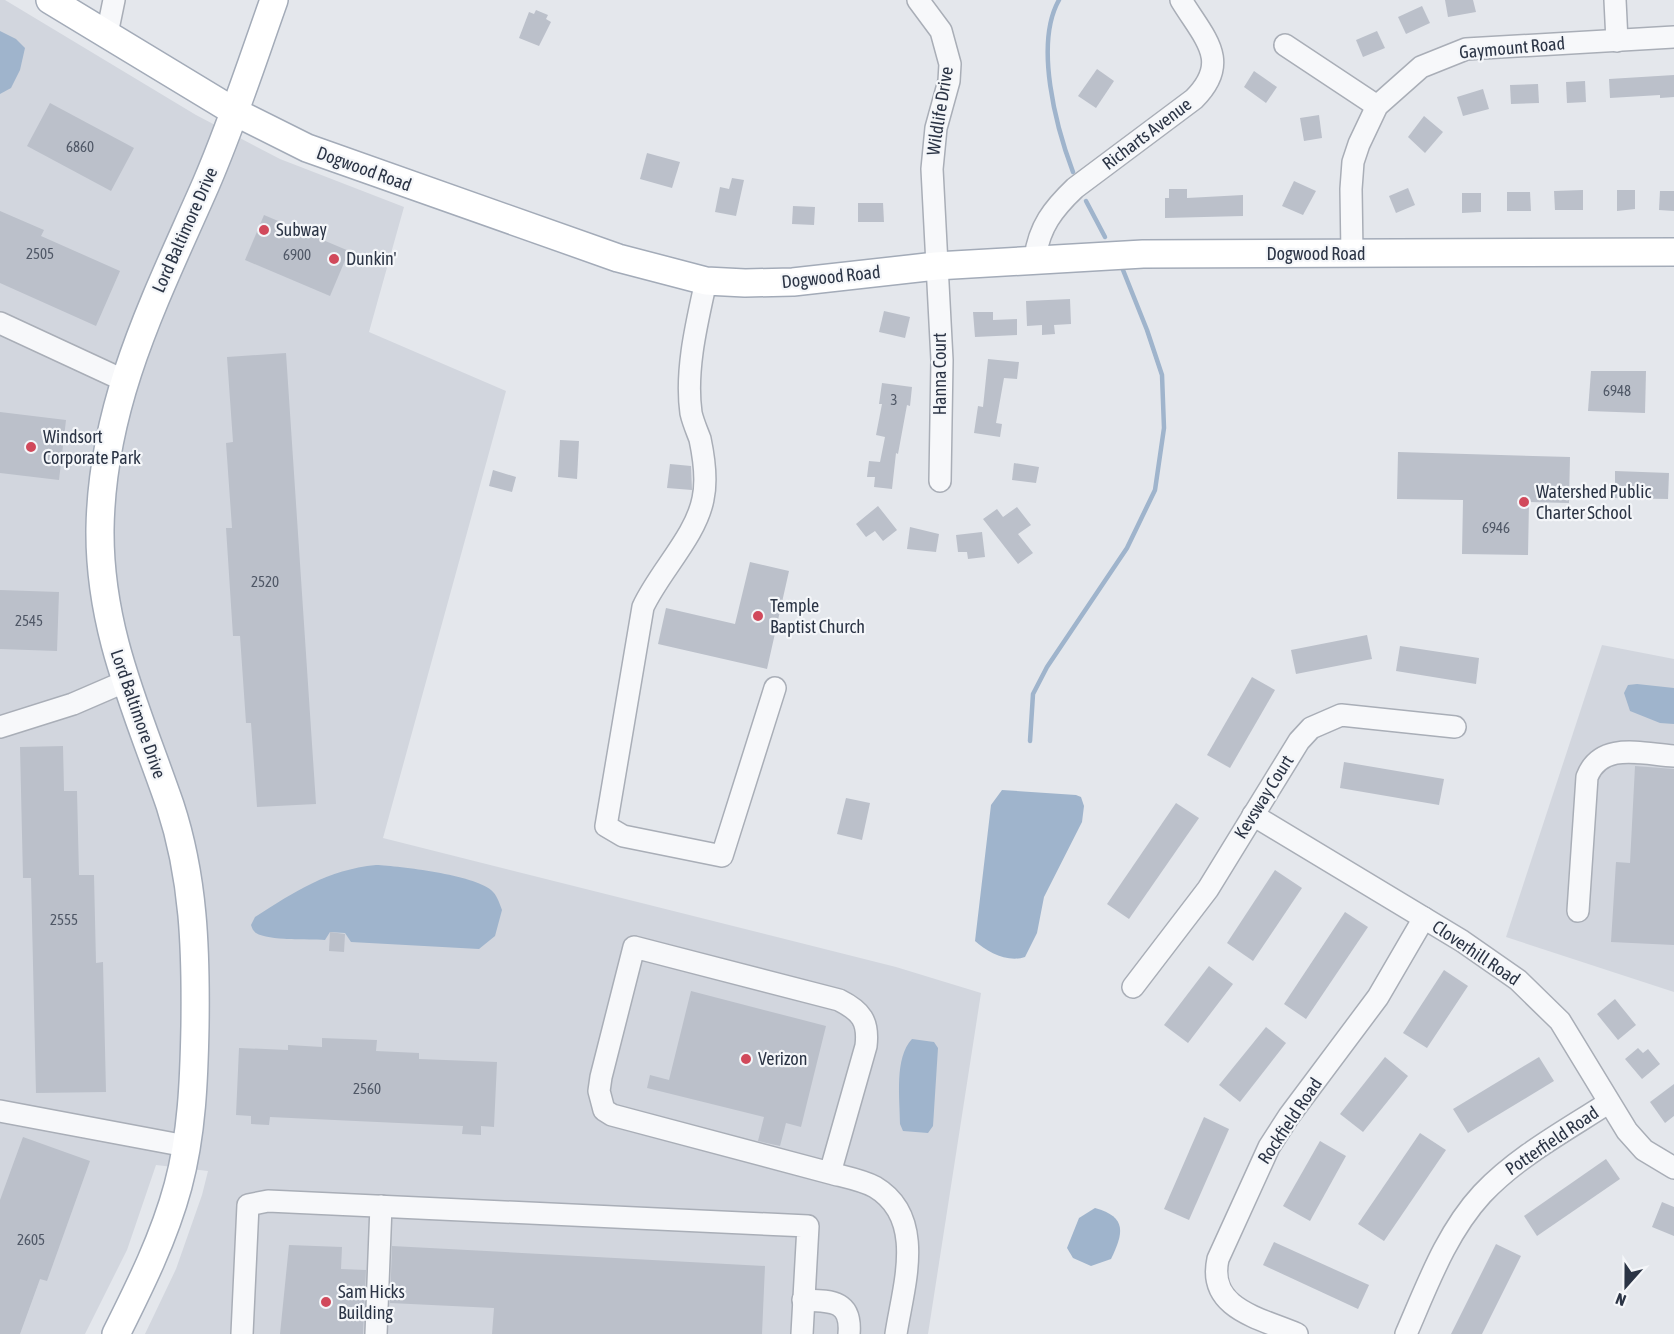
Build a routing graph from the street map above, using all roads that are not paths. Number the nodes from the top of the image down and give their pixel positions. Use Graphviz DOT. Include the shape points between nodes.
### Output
graph roads {
  1 [pos="50,0"];
  2 [pos="114,0"];
  3 [pos="274,0"];
  4 [pos="918,0"];
  5 [pos="1181,0"];
  6 [pos="1615,0"];
  7 [pos="107,34"];
  8 [pos="1674,37"];
  9 [pos="1617,40"];
  10 [pos="1285,45"];
  11 [pos="1377,106"];
  12 [pos="235,112"];
  13 [pos="1674,252"];
  14 [pos="1352,254"];
  15 [pos="1035,258"];
  16 [pos="936,266"];
  17 [pos="706,281"];
  18 [pos="0,323"];
  19 [pos="123,380"];
  20 [pos="940,481"];
  21 [pos="124,682"];
  22 [pos="775,688"];
  23 [pos="0,727"];
  24 [pos="1455,728"];
  25 [pos="1674,756"];
  26 [pos="1253,815"];
  27 [pos="1578,911"];
  28 [pos="1424,918"];
  29 [pos="1133,987"];
  30 [pos="1608,1103"];
  31 [pos="0,1111"];
  32 [pos="186,1146"];
  33 [pos="1674,1167"];
  34 [pos="830,1173"];
  35 [pos="381,1206"];
  36 [pos="804,1300"];
  37 [pos="116,1334"];
  38 [pos="242,1334"];
  39 [pos="376,1334"];
  40 [pos="802,1334"];
  41 [pos="849,1334"];
  42 [pos="896,1334"];
  43 [pos="1297,1334"];
  44 [pos="1406,1334"];
  1 -- 7 [label="main road, Dogwood Road"];
  2 -- 7 [label="street"];
  3 -- 12 [label="main road, Lord Baltimore Drive"];
  4 -- 16 [label="street, Wildlife Drive" via="941,31 950,64 933,148"];
  5 -- 15 [label="street, Richarts Avenue" via="1212,50 1215,62 1207,86 1059,204 1037,237"];
  6 -- 9 [label="street"];
  7 -- 12 [label="main road, Dogwood Road"];
  8 -- 9 [label="street, Gaymount Road"];
  9 -- 11 [label="street, Gaymount Road" via="1466,49 1421,67"];
  10 -- 11 [label="street"];
  11 -- 14 [label="street, Gaymount Road" via="1353,162"];
  12 -- 17 [label="main road, Dogwood Road" via="359,169 618,258"];
  12 -- 19 [label="main road, Lord Baltimore Drive"];
  13 -- 14 [label="main road, Dogwood Road"];
  14 -- 15 [label="main road, Dogwood Road"];
  15 -- 16 [label="main road, Dogwood Road"];
  16 -- 17 [label="main road, Dogwood Road" via="793,282"];
  16 -- 20 [label="street, Hanna Court" via="942,360"];
  17 -- 22 [label="street" via="690,387 691,414 703,460 703,500 692,526 643,607 606,826 623,836 722,856"];
  18 -- 19 [label="street"];
  19 -- 21 [label="main road, Lord Baltimore Drive" via="103,477 100,531 104,588"];
  21 -- 23 [label="street" via="73,704"];
  21 -- 32 [label="main road, Lord Baltimore Drive" via="170,807 192,897 195,1041"];
  24 -- 26 [label="street, Kevsway Court" via="1362,715 1324,720 1299,741"];
  25 -- 27 [label="street" via="1612,753 1591,766 1587,777"];
  26 -- 28 [label="street, Cloverhill Road"];
  26 -- 29 [label="street, Kevsway Court" via="1202,898"];
  28 -- 30 [label="street, Cloverhill Road" via="1490,959 1540,1000 1560,1021"];
  28 -- 43 [label="street, Rockfield Road" via="1378,997 1269,1147 1218,1259 1215,1275 1222,1296 1240,1310"];
  30 -- 33 [label="street, Cloverhill Road" via="1644,1150"];
  30 -- 44 [label="street, Potterfield Road" via="1532,1152 1482,1195 1449,1241"];
  31 -- 32 [label="street"];
  32 -- 37 [label="main road, Lord Baltimore Drive" via="167,1221"];
  34 -- 34 [label="street" via="866,1046 863,1016 839,1000 634,947 601,1077 599,1092 604,1110"];
  34 -- 42 [label="street" via="874,1187 895,1206 903,1220 908,1252"];
  35 -- 36 [label="street" via="808,1226"];
  35 -- 38 [label="street" via="268,1201 248,1205"];
  35 -- 39 [label="street"];
  36 -- 40 [label="street"];
  36 -- 41 [label="street" via="839,1305 850,1320"];
}
